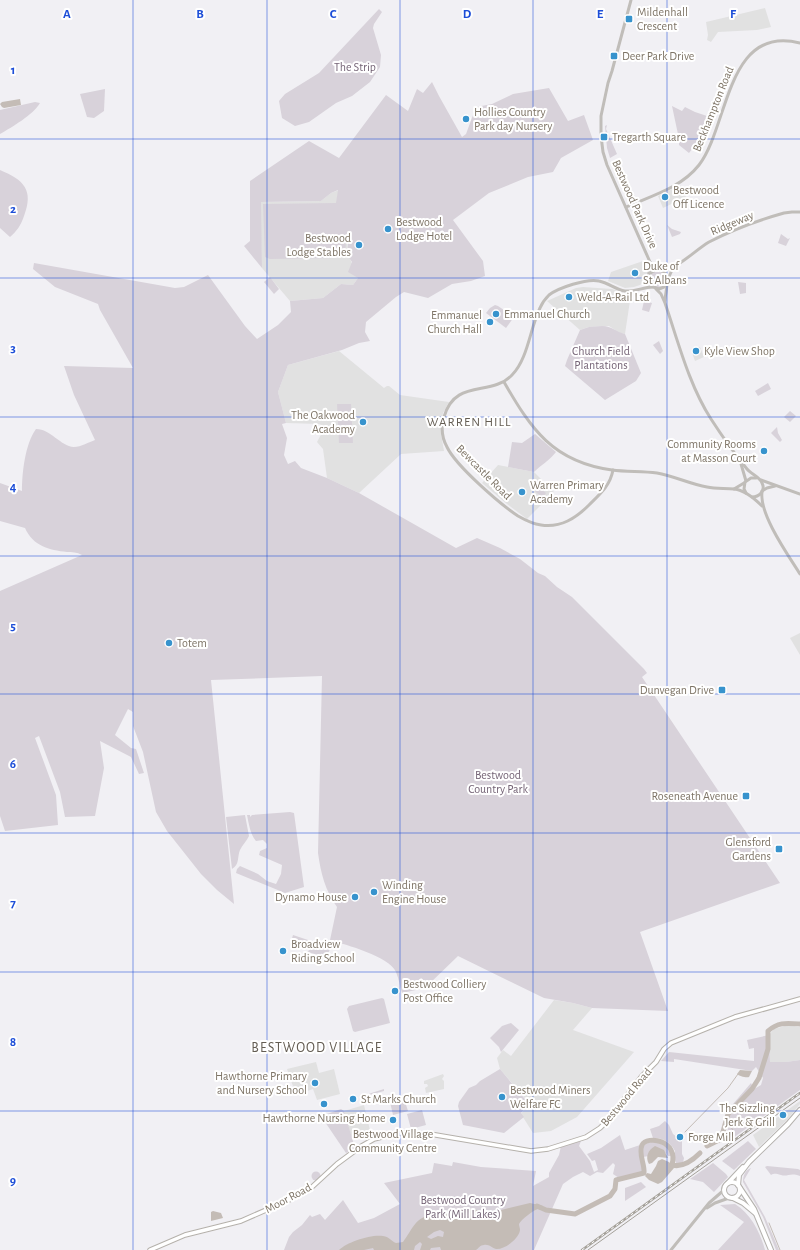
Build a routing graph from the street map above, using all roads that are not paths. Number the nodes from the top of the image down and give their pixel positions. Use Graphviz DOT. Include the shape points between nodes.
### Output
graph roads {
  1 [pos="631,0"];
  2 [pos="800,43"];
  3 [pos="626,207"];
  4 [pos="800,212"];
  5 [pos="650,262"];
  6 [pos="676,265"];
  7 [pos="660,270"];
  8 [pos="650,275"];
  9 [pos="648,280"];
  10 [pos="667,282"];
  11 [pos="641,288"];
  12 [pos="655,288"];
  13 [pos="665,303"];
  14 [pos="504,382"];
  15 [pos="740,461"];
  16 [pos="613,470"];
  17 [pos="759,479"];
  18 [pos="745,482"];
  19 [pos="777,486"];
  20 [pos="734,489"];
  21 [pos="762,492"];
  22 [pos="746,494"];
  23 [pos="800,494"];
  24 [pos="750,496"];
  25 [pos="762,506"];
  26 [pos="800,574"];
  27 [pos="800,999"];
  28 [pos="800,1110"];
  29 [pos="440,1135"];
  30 [pos="749,1162"];
  31 [pos="728,1183"];
  32 [pos="739,1187"];
  33 [pos="724,1190"];
  34 [pos="731,1198"];
  35 [pos="704,1211"];
  36 [pos="755,1214"];
  37 [pos="150,1250"];
  38 [pos="671,1250"];
  39 [pos="771,1250"];
  1 -- 3 [label="street, Bestwood Park Drive" via="601,116 601,140 606,161"];
  2 -- 3 [label="street, Beckhampton Road" via="776,42 751,53 737,72 709,146 697,166 678,183"];
  3 -- 5 [label="street, Bestwood Park Drive"];
  4 -- 6 [label="street, Ridgeway" via="784,213 728,234 703,246"];
  5 -- 7 [label="street, Bestwood Park Drive"];
  5 -- 8 [label="street, Bestwood Park Drive"];
  6 -- 7 [label="street, Ridgeway"];
  6 -- 10 [label="street, Ridgeway"];
  7 -- 8 [label="street" via="653,271"];
  7 -- 10 [label="street" via="667,276"];
  8 -- 9 [label="street"];
  9 -- 11 [label="street"];
  9 -- 12 [label="street"];
  10 -- 12 [label="street" via="664,287"];
  10 -- 13 [label="street"];
  11 -- 12 [label="street"];
  11 -- 14 [label="street" via="624,290 601,281 590,280 552,293 538,311 518,367"];
  12 -- 13 [label="street" via="662,294"];
  13 -- 15 [label="street" via="699,398"];
  14 -- 16 [label="street" via="527,420 546,441 574,460"];
  14 -- 16 [label="street, Bewcastle Road" via="471,389 458,396 446,411 442,427 449,451 476,481 502,504 533,523 564,523 583,511 601,493 609,483"];
  15 -- 17 [label="street"];
  15 -- 18 [label="street"];
  16 -- 20 [label="street" via="658,473 707,487"];
  17 -- 18 [label="street" via="751,478"];
  17 -- 19 [label="street"];
  17 -- 21 [label="street" via="763,486"];
  18 -- 20 [label="street"];
  18 -- 22 [label="street"];
  19 -- 21 [label="street" via="766,488"];
  19 -- 23 [label="street"];
  20 -- 22 [label="street"];
  21 -- 24 [label="street" via="758,496"];
  21 -- 25 [label="street"];
  22 -- 24 [label="street"];
  24 -- 25 [label="street"];
  25 -- 26 [label="street"];
  27 -- 29 [label="main road, Bestwood Road" via="735,1017 669,1045 608,1120 582,1138 548,1149 531,1151"];
  28 -- 30 [label="main road"];
  29 -- 37 [label="main road, Moor Road" via="403,1133 374,1139 306,1191 289,1200 241,1221 185,1235"];
  30 -- 31 [label="main road"];
  30 -- 32 [label="main road" via="739,1175"];
  31 -- 32 [label="main road" via="734,1183"];
  31 -- 33 [label="main road"];
  32 -- 34 [label="main road" via="740,1193"];
  32 -- 36 [label="main road"];
  33 -- 34 [label="main road" via="726,1196"];
  33 -- 35 [label="street"];
  34 -- 35 [label="street" via="715,1203"];
  34 -- 36 [label="main road" via="743,1203"];
  35 -- 38 [label="street"];
  36 -- 39 [label="main road"];
}
